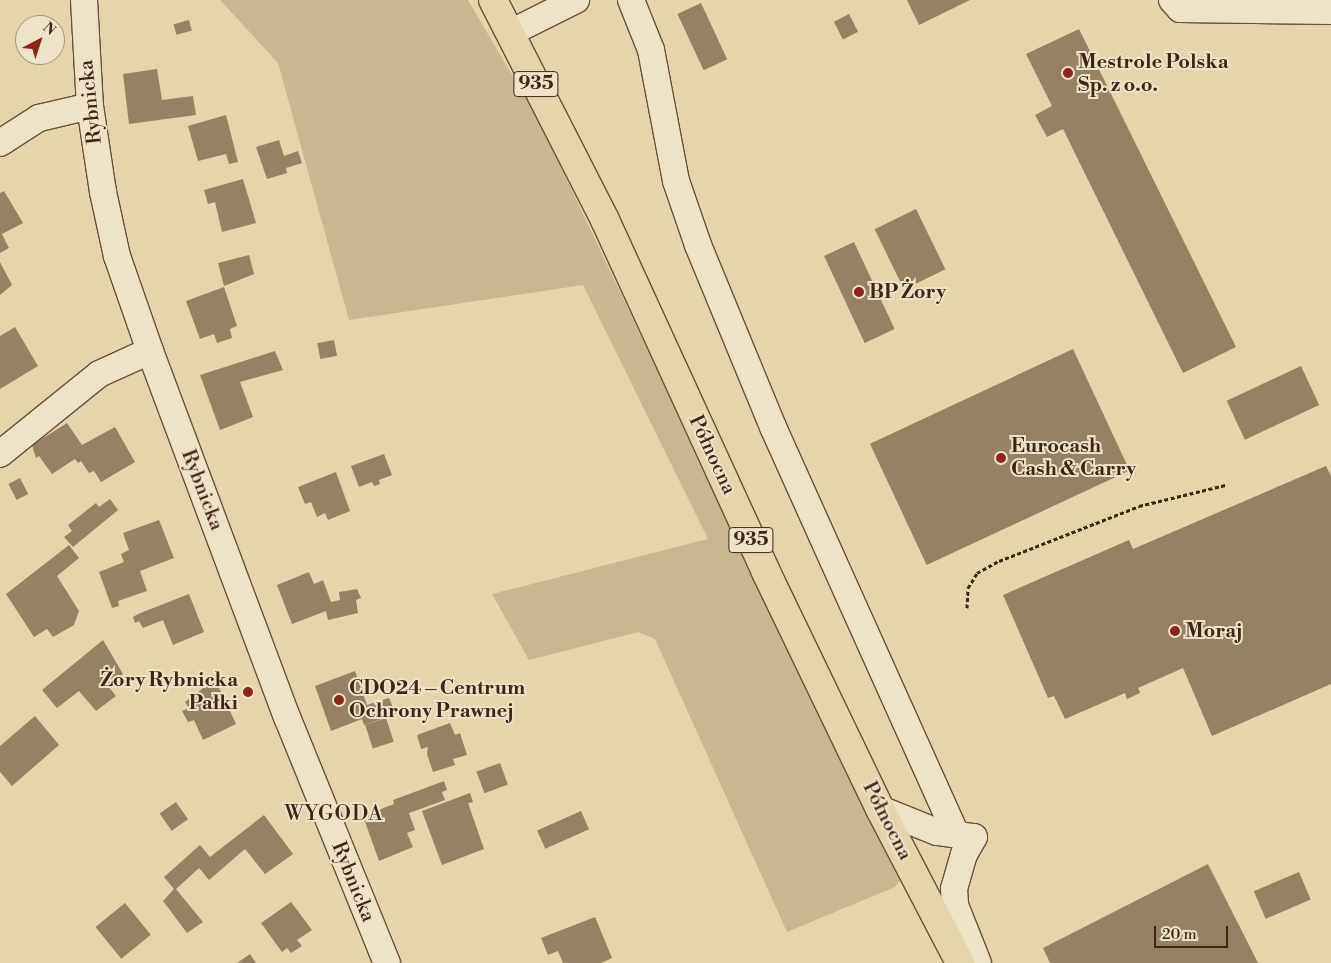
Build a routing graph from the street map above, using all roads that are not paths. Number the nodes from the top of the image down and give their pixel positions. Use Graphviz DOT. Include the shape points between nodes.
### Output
graph roads {
  1 [pos="84,0"];
  2 [pos="493,0"];
  3 [pos="576,0"];
  4 [pos="631,0"];
  5 [pos="1172,0"];
  6 [pos="1331,11"];
  7 [pos="510,34"];
  8 [pos="90,106"];
  9 [pos="0,143"];
  10 [pos="150,351"];
  11 [pos="0,454"];
  12 [pos="880,809"];
  13 [pos="965,836"];
  14 [pos="387,963"];
  15 [pos="960,963"];
  16 [pos="978,963"];
  1 -- 8 [label="street, Rybnicka"];
  2 -- 7 [label="main road, Północna / 935"];
  3 -- 7 [label="street"];
  4 -- 13 [label="street" via="651,50 676,181 698,245 777,436"];
  5 -- 6 [label="street" via="1180,9"];
  7 -- 12 [label="main road, Północna / 935" via="605,220 766,572"];
  8 -- 9 [label="street" via="39,118"];
  8 -- 10 [label="street, Rybnicka" via="103,192 118,256"];
  10 -- 11 [label="street" via="99,374"];
  10 -- 14 [label="street, Rybnicka" via="291,726"];
  12 -- 13 [label="street" via="917,826"];
  12 -- 15 [label="main road, Północna / 935"];
  13 -- 16 [label="street" via="964,854 954,889 954,905"];
}
